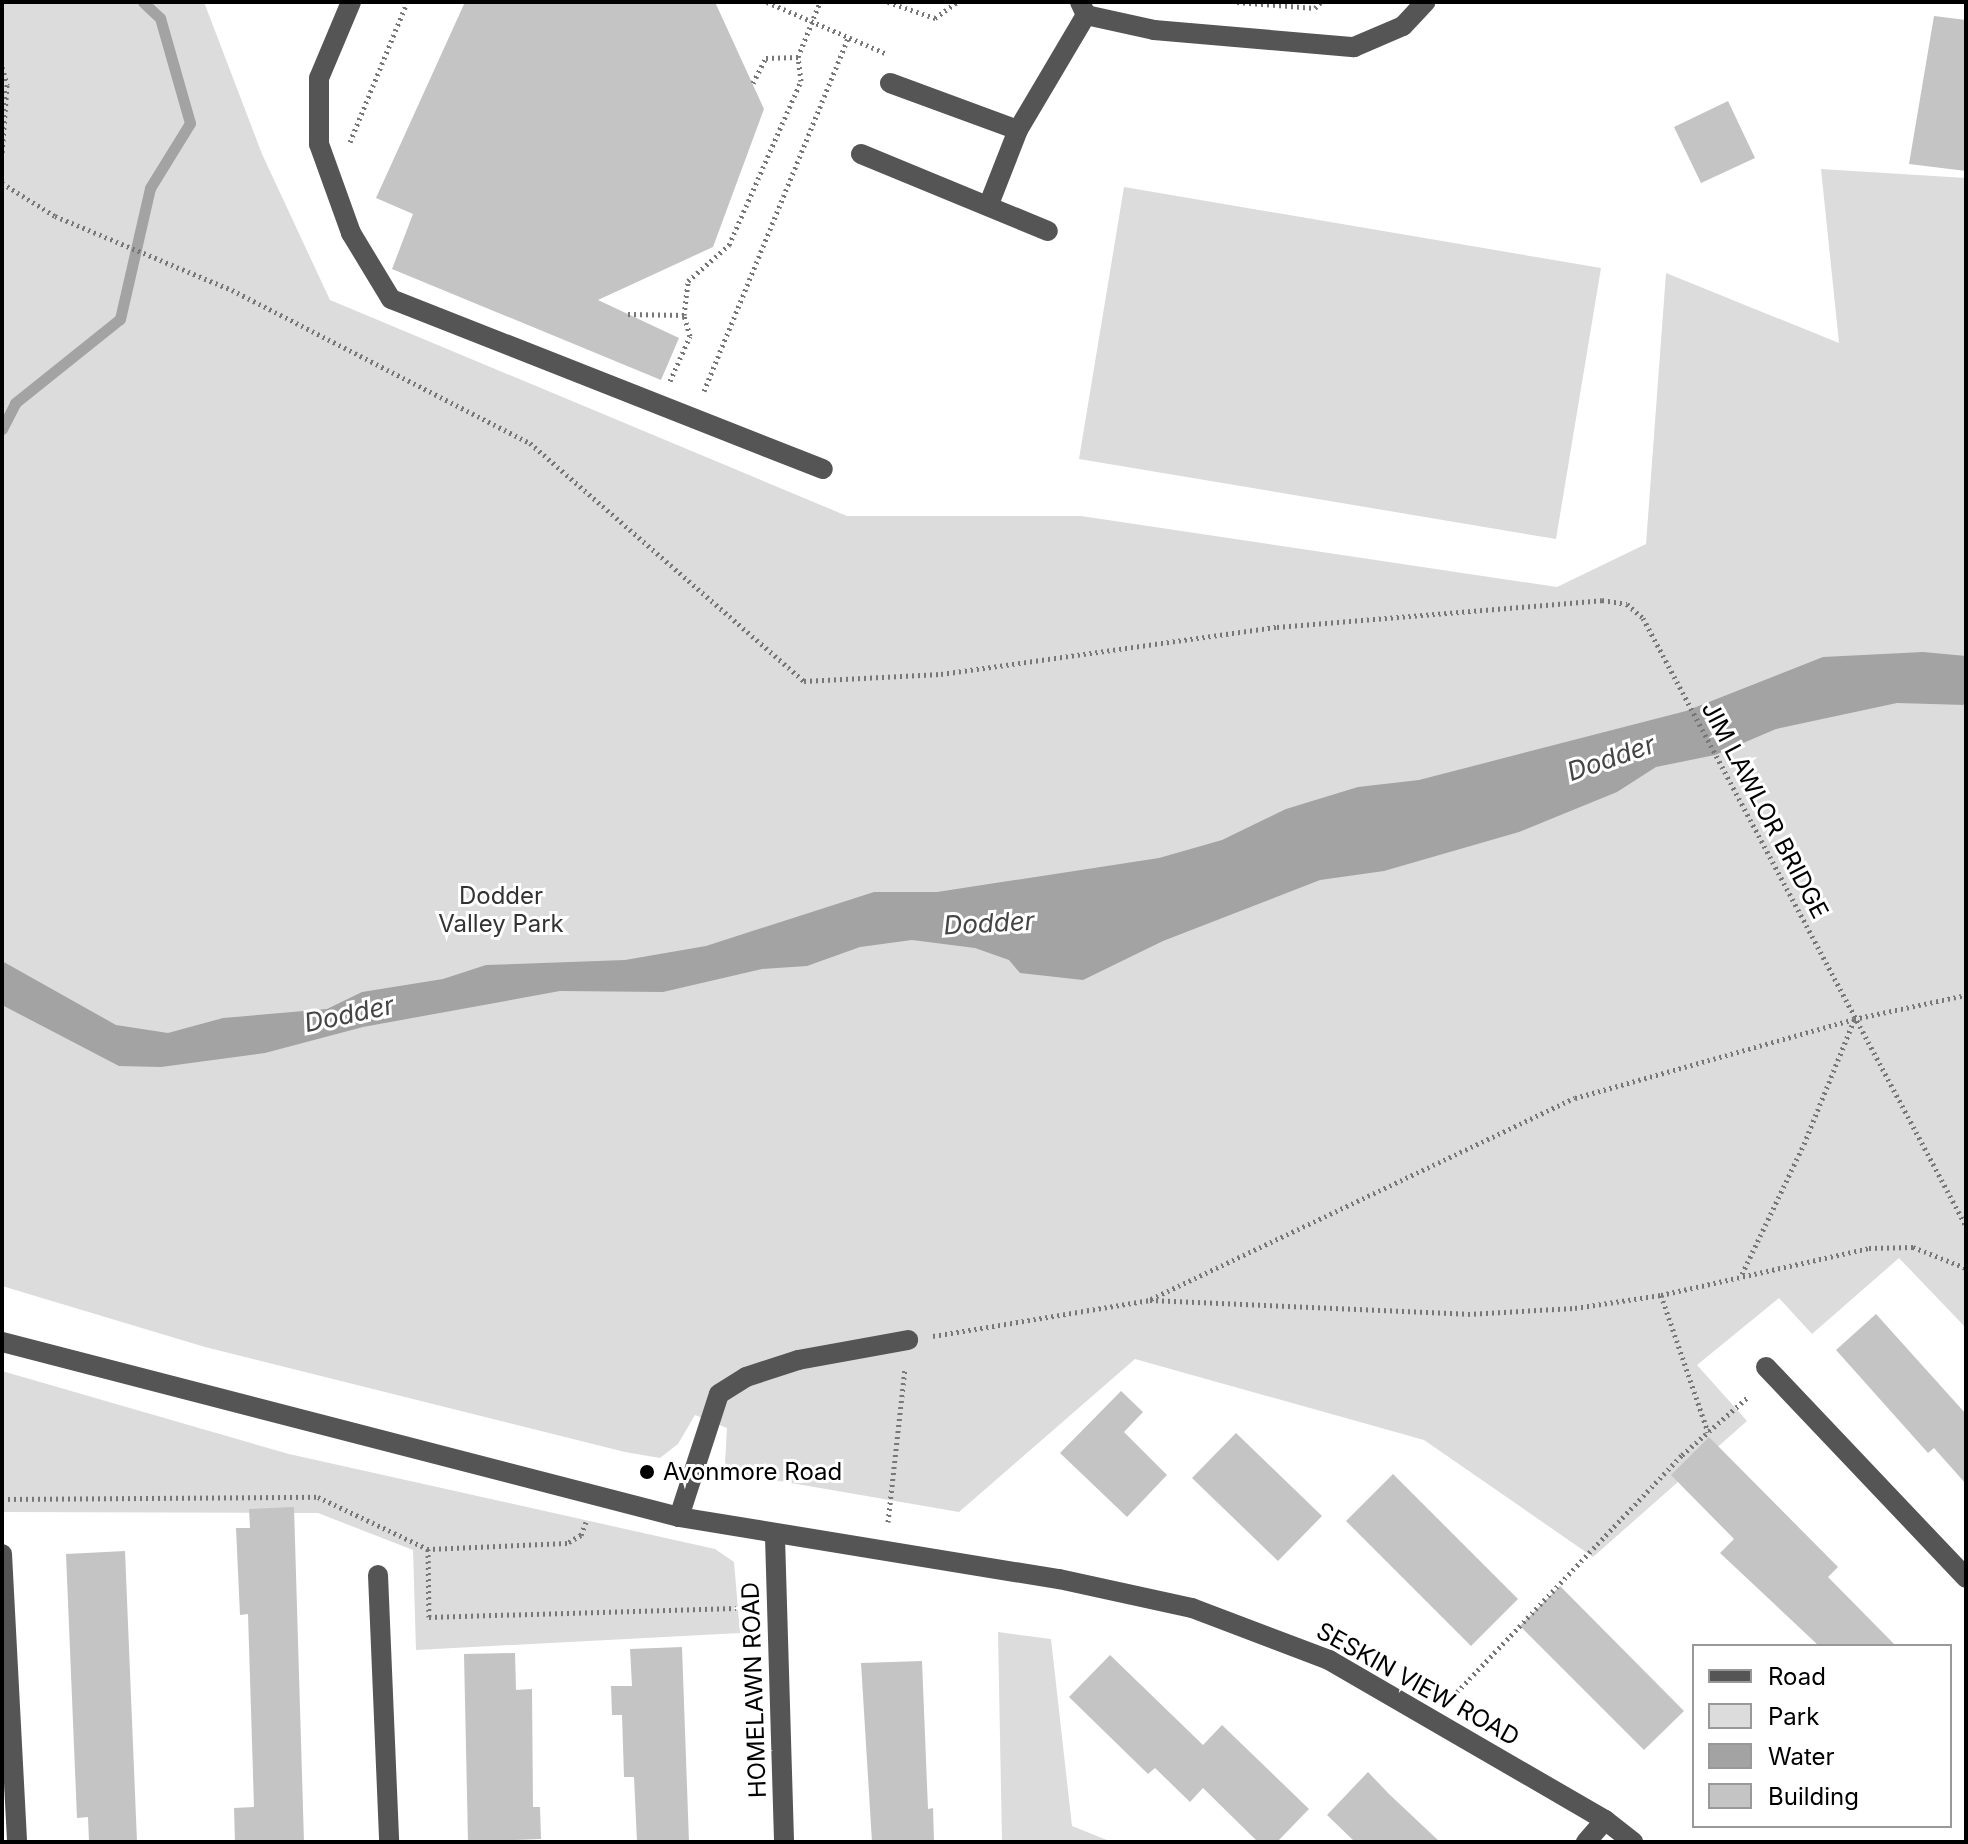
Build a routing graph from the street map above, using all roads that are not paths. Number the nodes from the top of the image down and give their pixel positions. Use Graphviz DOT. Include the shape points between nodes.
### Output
graph roads {
  1 [pos="351,2"];
  2 [pos="1425,2"];
  3 [pos="1083,8"];
  4 [pos="890,83"];
  5 [pos="1018,130"];
  6 [pos="861,154"];
  7 [pos="989,204"];
  8 [pos="1048,231"];
  9 [pos="823,469"];
  10 [pos="908,1340"];
  11 [pos="2,1342"];
  12 [pos="1766,1367"];
  13 [pos="679,1517"];
  14 [pos="775,1537"];
  15 [pos="2,1554"];
  16 [pos="378,1575"];
  17 [pos="1966,1578"];
  18 [pos="1605,1820"];
  19 [pos="17,1842"];
  20 [pos="389,1842"];
  21 [pos="784,1842"];
  22 [pos="1586,1842"];
  23 [pos="1633,1842"];
  1 -- 9 [label="street" via="319,78 319,144 351,233 391,299"];
  2 -- 3 [label="street" via="1403,26 1354,47 1154,30"];
  3 -- 5 [label="street"];
  4 -- 5 [label="street"];
  5 -- 7 [label="street"];
  6 -- 7 [label="street"];
  7 -- 8 [label="street"];
  10 -- 13 [label="street" via="798,1360 746,1377 719,1394 706,1420"];
  11 -- 13 [label="street"];
  12 -- 17 [label="street"];
  13 -- 14 [label="street"];
  14 -- 18 [label="street, SESKIN VIEW ROAD" via="1059,1579 1192,1608 1329,1660"];
  14 -- 21 [label="street, HOMELAWN ROAD"];
  15 -- 19 [label="street"];
  16 -- 20 [label="street"];
  18 -- 22 [label="street"];
  18 -- 23 [label="street, SESKIN VIEW ROAD"];
}
